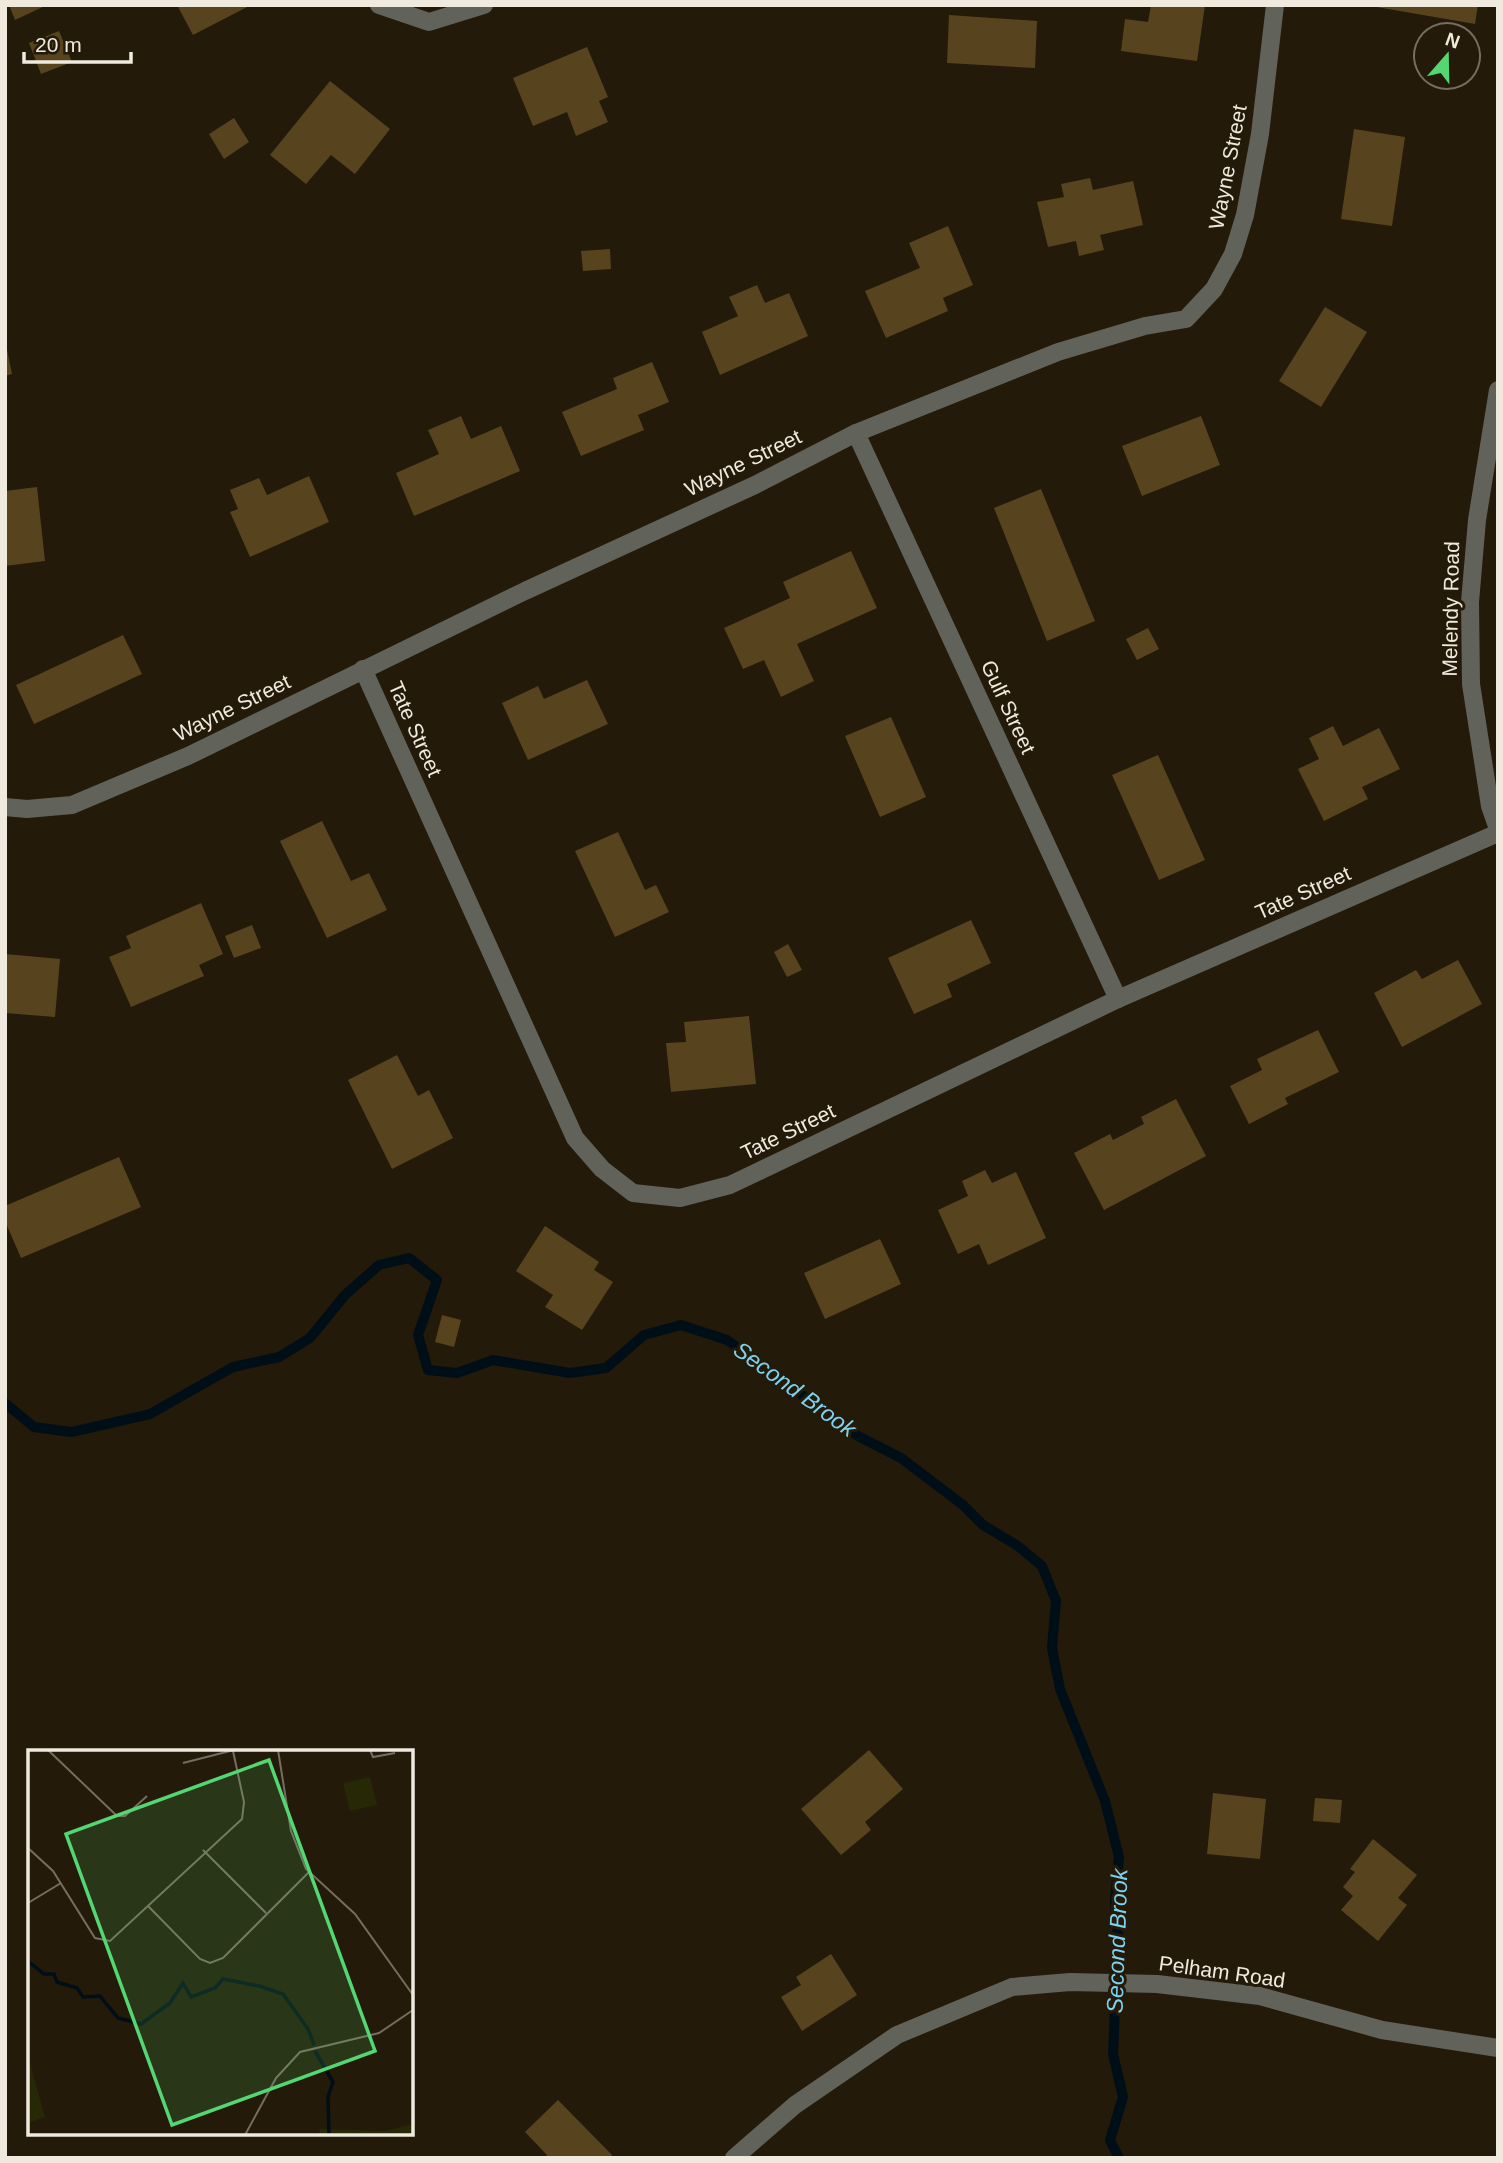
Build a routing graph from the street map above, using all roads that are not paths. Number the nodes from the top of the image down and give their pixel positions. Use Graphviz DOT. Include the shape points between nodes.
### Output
graph roads {
  1 [pos="379,5"];
  2 [pos="484,5"];
  3 [pos="1275,5"];
  4 [pos="1498,390"];
  5 [pos="856,433"];
  6 [pos="363,669"];
  7 [pos="5,807"];
  8 [pos="1498,831"];
  9 [pos="1118,999"];
  10 [pos="1498,2048"];
  11 [pos="734,2158"];
  1 -- 2 [label="street" via="429,22"];
  3 -- 5 [label="street, Wayne Street" via="1245,215 1233,254 1214,289 1186,319 1058,352"];
  4 -- 8 [label="street, Melendy Road" via="1476,520 1470,602 1471,684"];
  5 -- 6 [label="street, Wayne Street"];
  5 -- 9 [label="street, Gulf Street"];
  6 -- 7 [label="street, Wayne Street" via="188,756 72,805"];
  6 -- 9 [label="street, Tate Street" via="575,1138 602,1169 633,1193 680,1198 730,1185"];
  8 -- 9 [label="street, Tate Street"];
  10 -- 11 [label="street, Pelham Road" via="1382,2030 1260,1996 1157,1984 1070,1982 1012,1987 897,2035 795,2105"];
}
